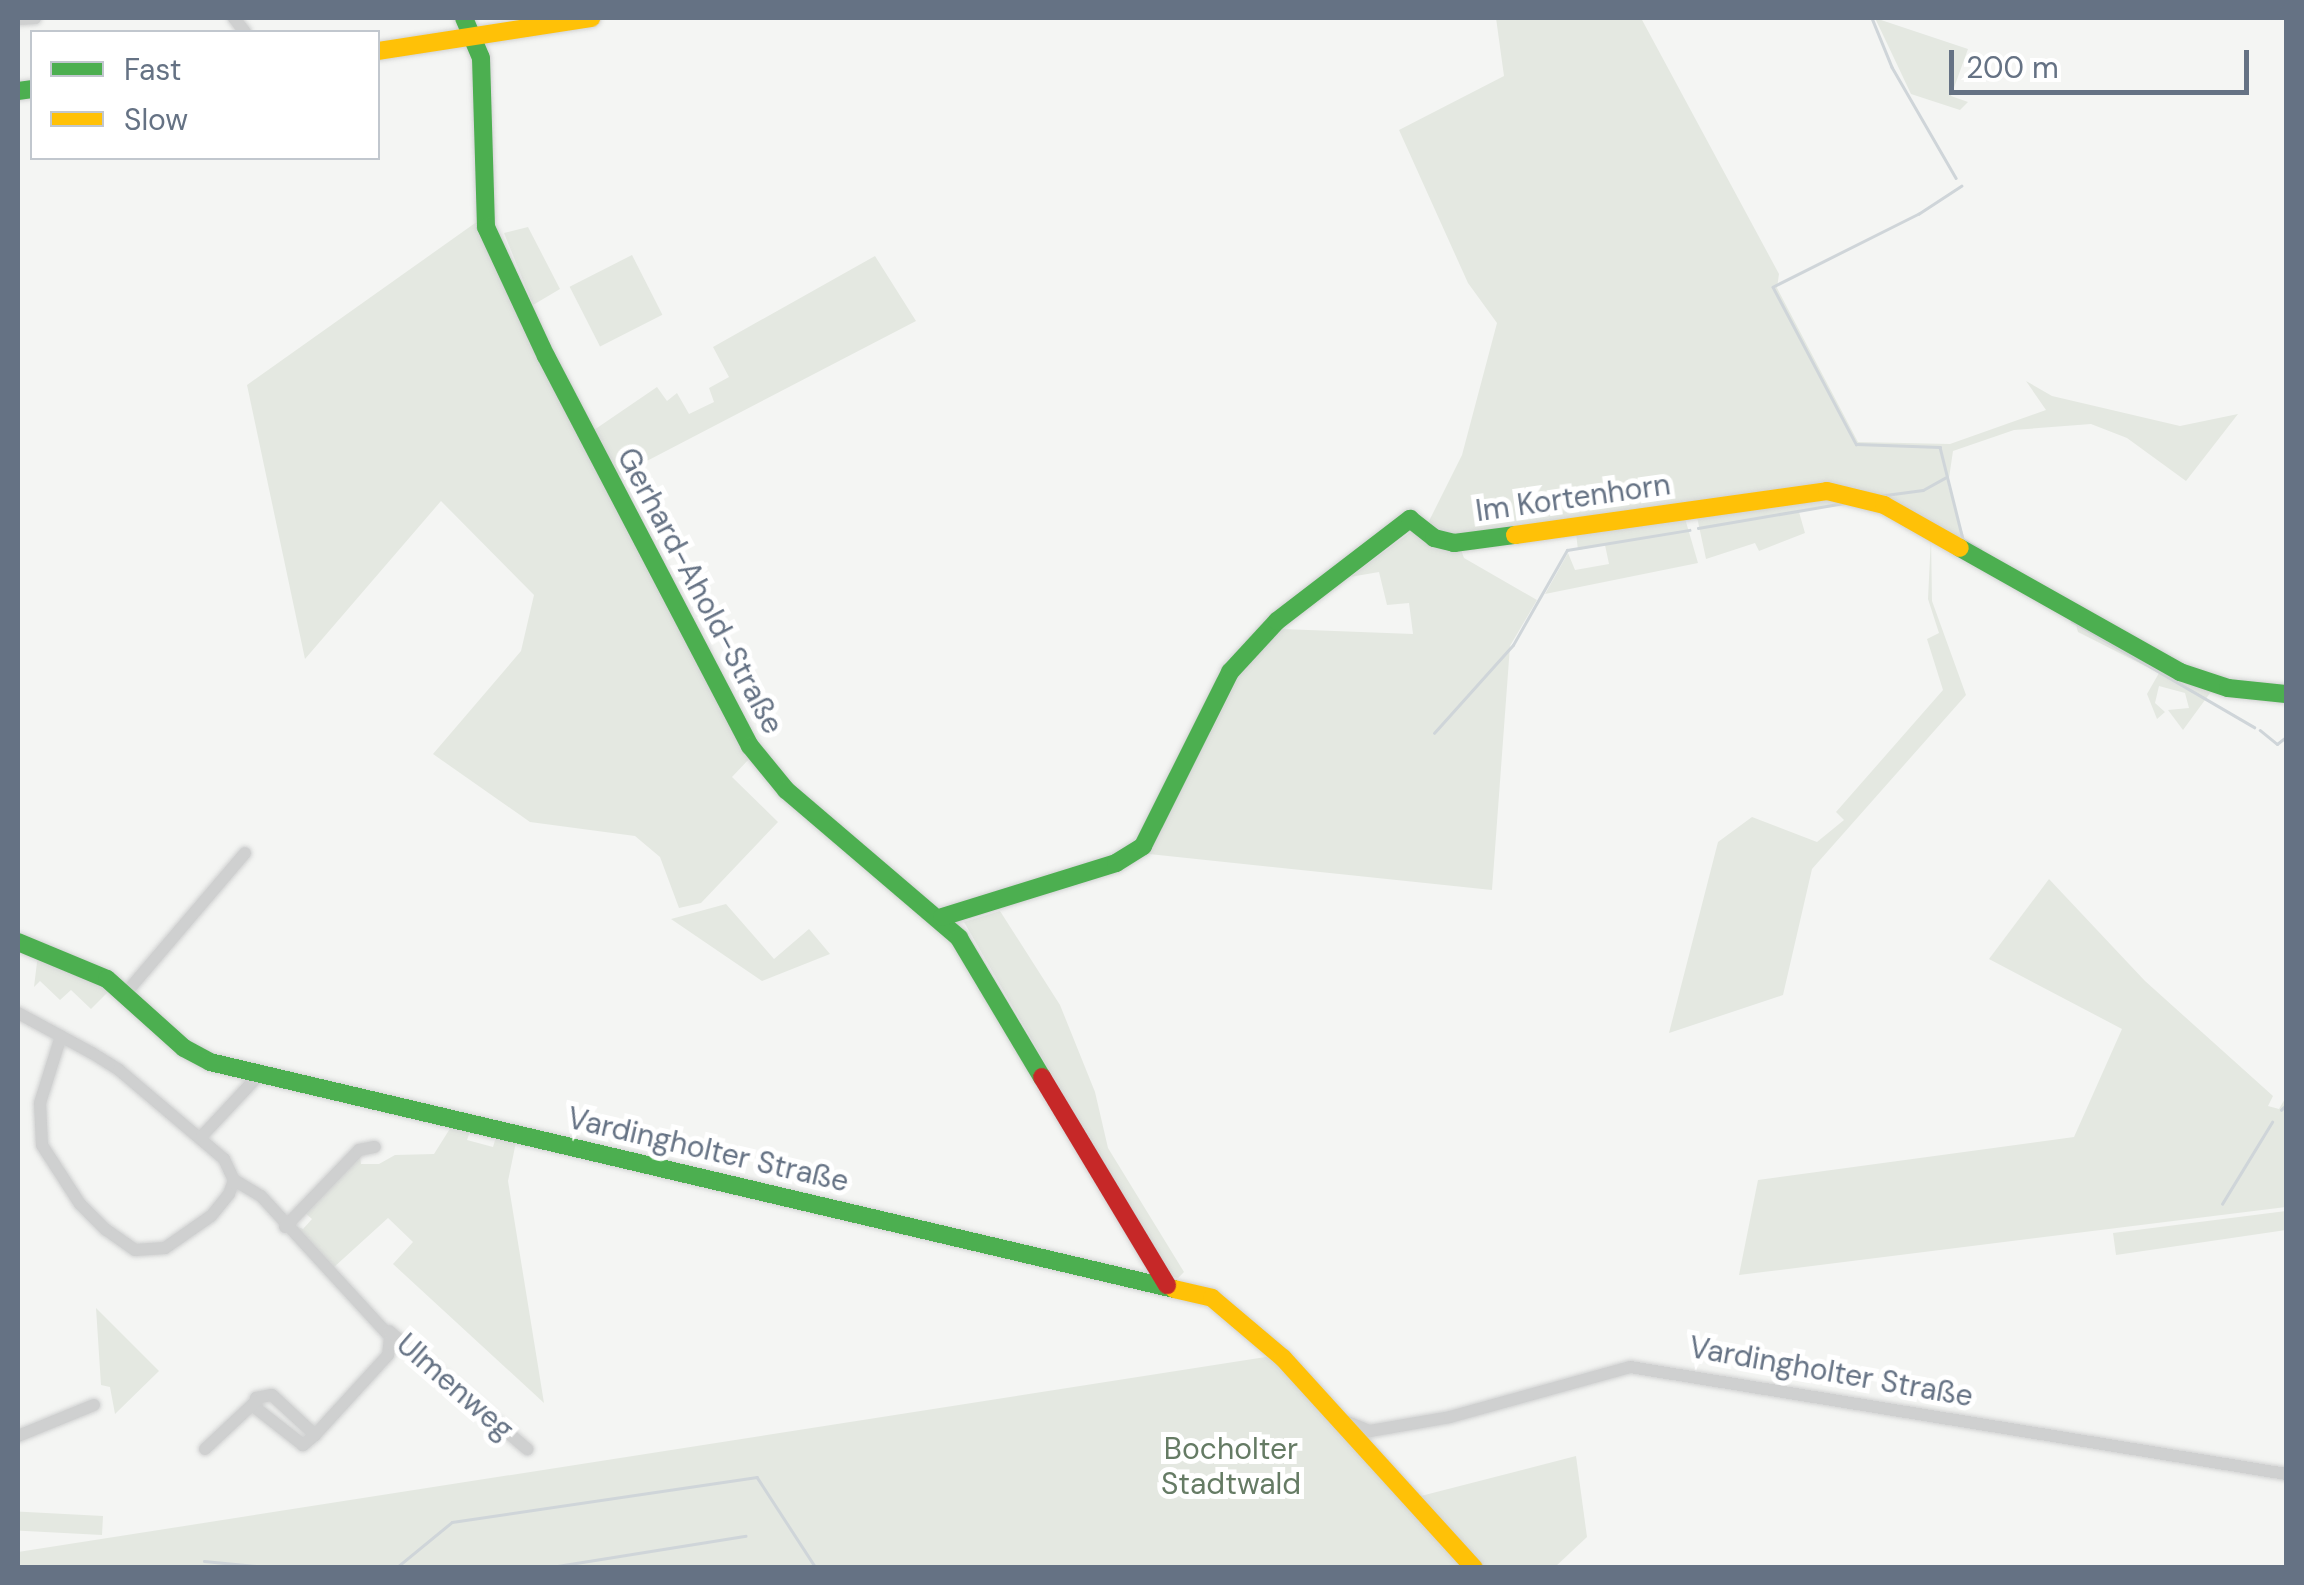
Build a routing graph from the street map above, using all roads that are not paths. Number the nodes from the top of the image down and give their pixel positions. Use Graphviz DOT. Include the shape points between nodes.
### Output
graph roads {
  1 [pos="36,18"];
  2 [pos="464,18"];
  3 [pos="591,18"];
  4 [pos="18,19"];
  5 [pos="474,41"];
  6 [pos="380,50"];
  7 [pos="2286,694"];
  8 [pos="245,853"];
  9 [pos="942,917"];
  10 [pos="18,942"];
  11 [pos="125,994"];
  12 [pos="18,1013"];
  13 [pos="62,1036"];
  14 [pos="260,1074"];
  15 [pos="202,1136"];
  16 [pos="374,1147"];
  17 [pos="234,1180"];
  18 [pos="285,1227"];
  19 [pos="1167,1285"];
  20 [pos="384,1326"];
  21 [pos="254,1402"];
  22 [pos="94,1405"];
  23 [pos="315,1434"];
  24 [pos="18,1436"];
  25 [pos="1366,1438"];
  26 [pos="206,1449"];
  27 [pos="527,1449"];
  28 [pos="2286,1474"];
  29 [pos="1474,1568"];
  1 -- 4 [label="street"];
  2 -- 5 [label="street, Gerhard-Ahold-Straße"];
  3 -- 5 [label="street"];
  5 -- 6 [label="street"];
  5 -- 9 [label="street, Gerhard-Ahold-Straße" via="481,58 486,227 698,650 764,767"];
  7 -- 9 [label="street, Im Kortenhorn" via="2228,688 2180,672 1884,505 1827,491 1454,543 1434,538 1410,519 1277,621 1230,672 1143,846 1116,863"];
  8 -- 11 [label="street"];
  9 -- 19 [label="street, Gerhard-Ahold-Straße"];
  10 -- 11 [label="street, Vardingholter Straße" via="89,968"];
  11 -- 14 [label="street, Vardingholter Straße" via="196,1055"];
  12 -- 13 [label="street, Ulmenweg"];
  13 -- 15 [label="street, Ulmenweg" via="120,1070"];
  13 -- 17 [label="street" via="40,1103 42,1145 80,1204 106,1230 134,1250 165,1248 211,1216"];
  14 -- 15 [label="street"];
  14 -- 19 [label="street, Vardingholter Straße"];
  15 -- 17 [label="street, Ulmenweg"];
  16 -- 18 [label="street" via="360,1150"];
  17 -- 18 [label="street, Ulmenweg" via="261,1196"];
  18 -- 20 [label="street, Ulmenweg"];
  19 -- 25 [label="street, Vardingholter Straße" via="1212,1298 1250,1326 1334,1416"];
  20 -- 23 [label="street, Ulmenweg" via="388,1355"];
  20 -- 27 [label="street, Ulmenweg"];
  21 -- 23 [label="street" via="269,1393"];
  21 -- 23 [label="street" via="293,1444 304,1446"];
  21 -- 26 [label="street"];
  22 -- 24 [label="street"];
  25 -- 28 [label="street, Vardingholter Straße" via="1630,1367"];
  25 -- 29 [label="street, Vardingholter Straße"];
}
